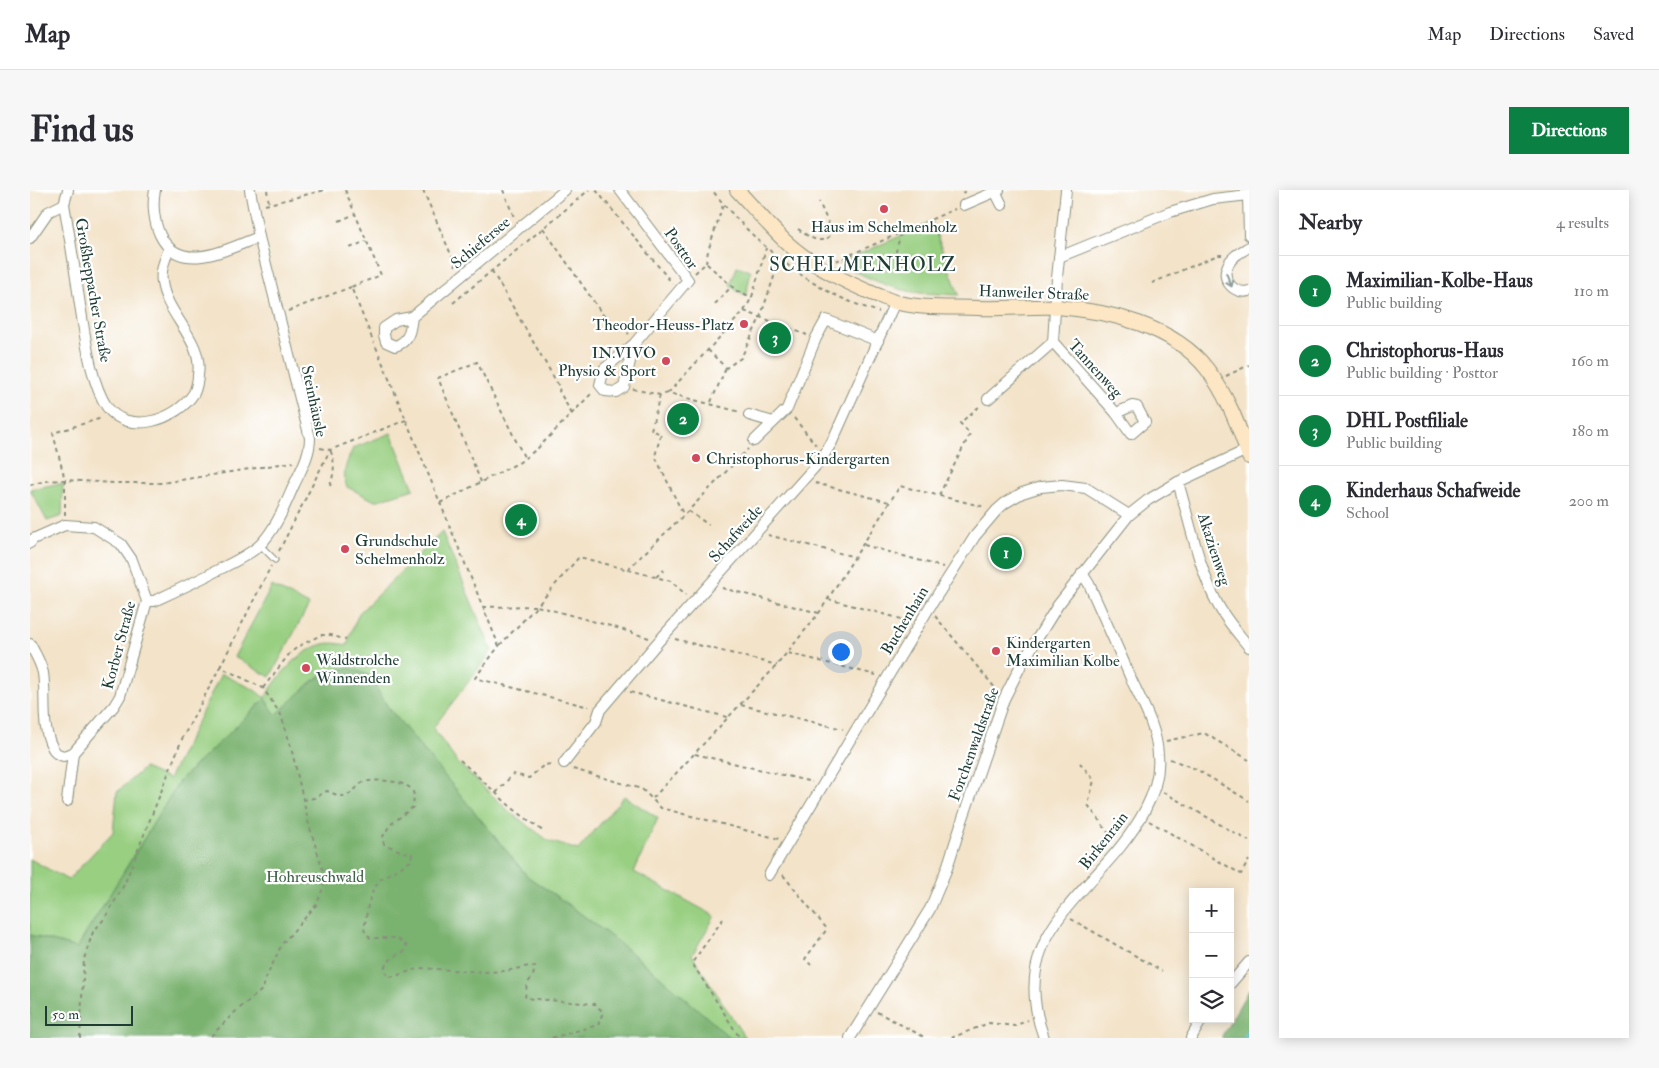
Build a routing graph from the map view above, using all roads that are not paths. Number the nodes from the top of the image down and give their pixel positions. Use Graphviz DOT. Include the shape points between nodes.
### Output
graph roads {
  1 [pos="68,190"];
  2 [pos="155,190"];
  3 [pos="250,190"];
  4 [pos="566,190"];
  5 [pos="620,190"];
  6 [pos="737,190"];
  7 [pos="1066,190"];
  8 [pos="997,191"];
  9 [pos="1249,195"];
  10 [pos="64,204"];
  11 [pos="964,205"];
  12 [pos="1002,205"];
  13 [pos="1249,235"];
  14 [pos="259,237"];
  15 [pos="30,238"];
  16 [pos="1249,247"];
  17 [pos="169,249"];
  18 [pos="1060,256"];
  19 [pos="1249,291"];
  20 [pos="895,302"];
  21 [pos="1055,307"];
  22 [pos="412,317"];
  23 [pos="878,341"];
  24 [pos="636,342"];
  25 [pos="1053,342"];
  26 [pos="988,399"];
  27 [pos="1116,413"];
  28 [pos="750,415"];
  29 [pos="773,422"];
  30 [pos="754,441"];
  31 [pos="1248,452"];
  32 [pos="1178,482"];
  33 [pos="1129,515"];
  34 [pos="30,543"];
  35 [pos="260,545"];
  36 [pos="275,560"];
  37 [pos="1082,573"];
  38 [pos="147,601"];
  39 [pos="30,646"];
  40 [pos="1249,647"];
  41 [pos="72,753"];
  42 [pos="564,763"];
  43 [pos="67,801"];
  44 [pos="769,875"];
  45 [pos="1249,962"];
  46 [pos="1234,979"];
  47 [pos="1200,1023"];
  48 [pos="850,1038"];
  49 [pos="1044,1038"];
  50 [pos="1191,1038"];
  1 -- 10 [label="street, Großheppacher Straße"];
  2 -- 17 [label="street" via="157,230"];
  3 -- 14 [label="street, Steinhäusle"];
  4 -- 22 [label="street, Schiefersee"];
  5 -- 24 [label="street, Posttor" via="688,280"];
  6 -- 20 [label="street, Hanweiler Straße" via="799,253 857,286"];
  7 -- 18 [label="street, Tannenweg"];
  8 -- 11 [label="street"];
  8 -- 12 [label="street"];
  9 -- 13 [label="street"];
  9 -- 18 [label="street" via="1214,199 1170,212"];
  10 -- 15 [label="street" via="48,212"];
  10 -- 17 [label="street, Großheppacher Straße" via="95,380 106,406 114,415 131,422 165,418 179,409 194,393 199,374 199,358 165,294 162,270"];
  14 -- 17 [label="street" via="204,256 184,256"];
  14 -- 35 [label="street, Steinhäusle" via="310,438 306,460 273,527"];
  16 -- 19 [label="street, one-way" via="1234,256 1225,272 1232,288"];
  18 -- 21 [label="street, Tannenweg"];
  20 -- 21 [label="street, Hanweiler Straße" via="950,307"];
  20 -- 23 [label="street, Schafweide"];
  21 -- 25 [label="street, Tannenweg"];
  21 -- 31 [label="street, Hanweiler Straße" via="1112,314 1144,325 1195,356 1222,391"];
  23 -- 29 [label="street" via="826,320 786,409"];
  23 -- 42 [label="street, Schafweide" via="824,454 600,710 596,722"];
  24 -- 24 [label="street, Posttor" via="624,387 616,392 606,391 600,385 604,369"];
  25 -- 26 [label="street, Tannenweg"];
  25 -- 27 [label="street, Tannenweg"];
  28 -- 29 [label="street"];
  29 -- 30 [label="street"];
  31 -- 32 [label="street, Forchenwaldstraße"];
  32 -- 33 [label="street, Forchenwaldstraße"];
  32 -- 40 [label="street, Akazienweg" via="1207,582 1228,622"];
  33 -- 37 [label="street, Forchenwaldstraße"];
  33 -- 44 [label="street, Buchenhain" via="1086,488 1062,485 1041,487 1022,494 997,510 974,536 919,624"];
  34 -- 38 [label="street, Korber Straße" via="65,524 94,527 122,544 132,560"];
  35 -- 36 [label="lane"];
  35 -- 38 [label="street, Steinhäusle" via="214,572 154,601"];
  37 -- 48 [label="street, Forchenwaldstraße" via="1036,639 1004,698 948,868 930,909"];
  37 -- 49 [label="street, Birkenrain" via="1148,715 1157,743 1158,770 1155,787 1141,817 1120,848 1061,914 1038,960 1035,991 1037,1016"];
  38 -- 41 [label="street, Korber Straße" via="120,696"];
  39 -- 41 [label="street" via="43,672 48,740 56,753 63,756"];
  41 -- 43 [label="street"];
  45 -- 46 [label="street"];
  47 -- 50 [label="street"];
}
